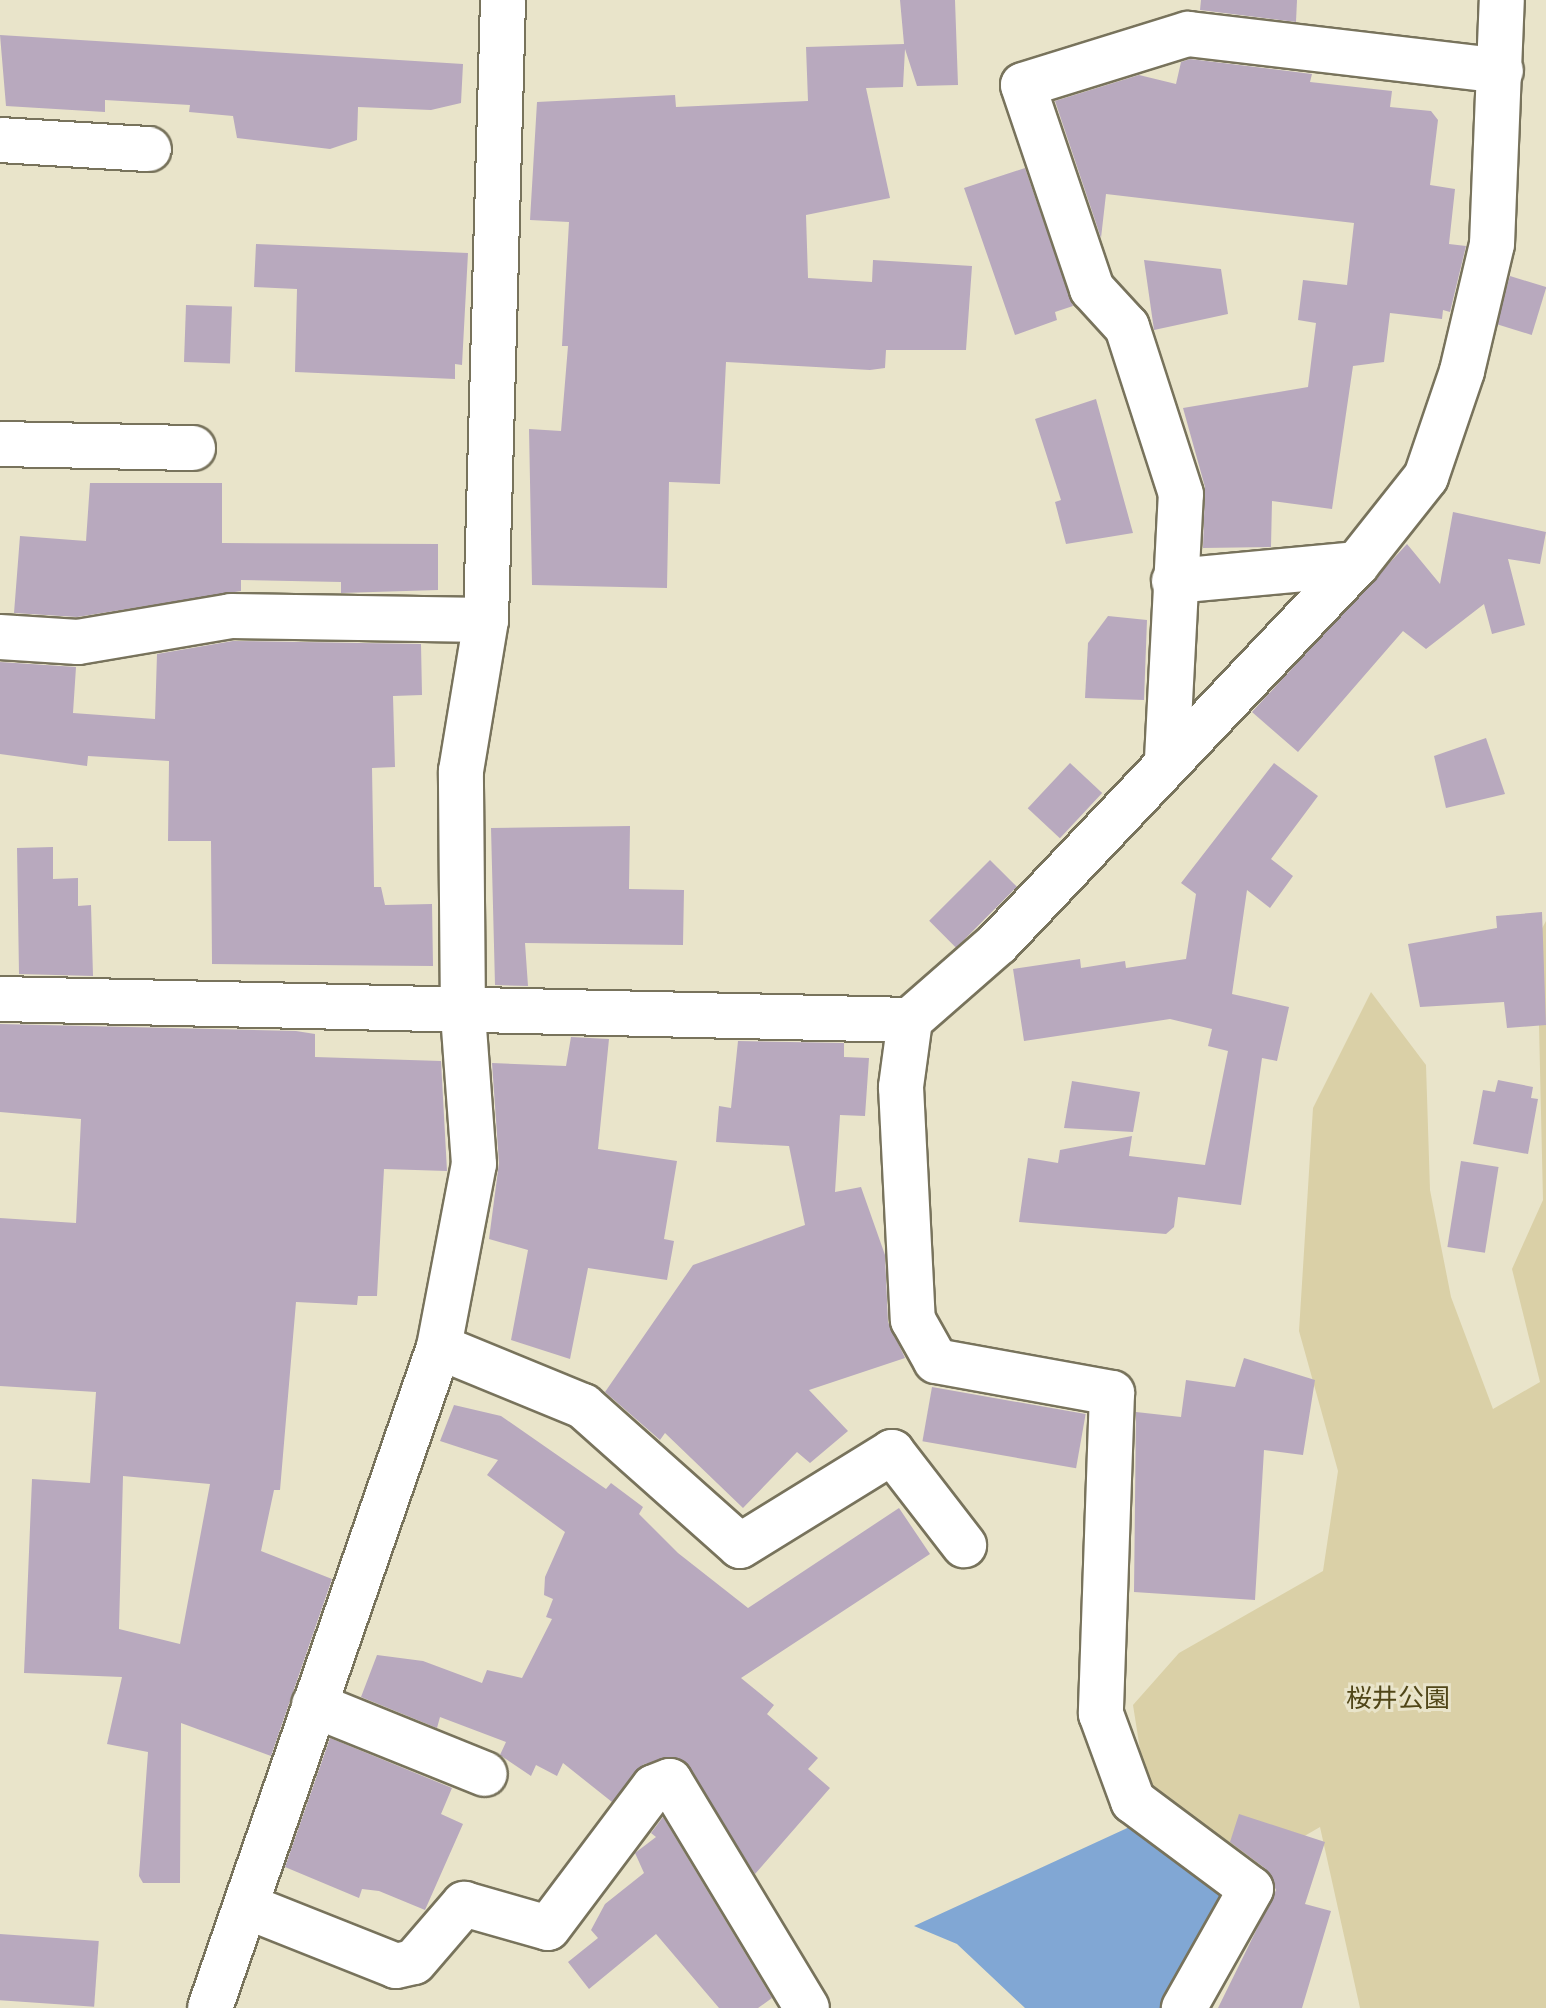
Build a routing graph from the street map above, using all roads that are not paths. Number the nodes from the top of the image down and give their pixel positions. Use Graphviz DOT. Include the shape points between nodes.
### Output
graph roads {
  1 [pos="503,0"];
  2 [pos="1502,0"];
  3 [pos="1187,17"];
  4 [pos="1501,71"];
  5 [pos="0,140"];
  6 [pos="149,149"];
  7 [pos="0,444"];
  8 [pos="193,448"];
  9 [pos="1357,564"];
  10 [pos="1174,581"];
  11 [pos="486,620"];
  12 [pos="0,637"];
  13 [pos="1167,759"];
  14 [pos="0,999"];
  15 [pos="463,1015"];
  16 [pos="910,1020"];
  17 [pos="439,1347"];
  18 [pos="964,1545"];
  19 [pos="314,1705"];
  20 [pos="485,1774"];
  21 [pos="248,1907"];
  22 [pos="210,2008"];
  23 [pos="807,2008"];
  24 [pos="1184,2008"];
  1 -- 11 [label="street"];
  2 -- 4 [label="street"];
  3 -- 4 [label="street"];
  3 -- 10 [label="street" via="1023,85 1092,289 1127,327 1181,494"];
  4 -- 9 [label="street" via="1492,244 1462,371 1426,477"];
  5 -- 6 [label="street"];
  7 -- 8 [label="street"];
  9 -- 10 [label="street"];
  9 -- 13 [label="street"];
  10 -- 13 [label="street"];
  11 -- 12 [label="street" via="231,616 78,642"];
  11 -- 15 [label="street" via="461,771"];
  13 -- 16 [label="street" via="998,943"];
  14 -- 15 [label="street"];
  15 -- 16 [label="street" via="773,1012"];
  15 -- 17 [label="street" via="474,1164"];
  16 -- 24 [label="street" via="901,1087 902,1223 913,1320 936,1361 1112,1393 1101,1714 1133,1801 1251,1889"];
  17 -- 18 [label="street" via="583,1406 740,1546 892,1452"];
  17 -- 19 [label="street"];
  19 -- 20 [label="street"];
  19 -- 21 [label="street"];
  21 -- 22 [label="street"];
  21 -- 23 [label="street" via="396,1966 414,1962 464,1904 548,1928 654,1787 670,1781"];
}
